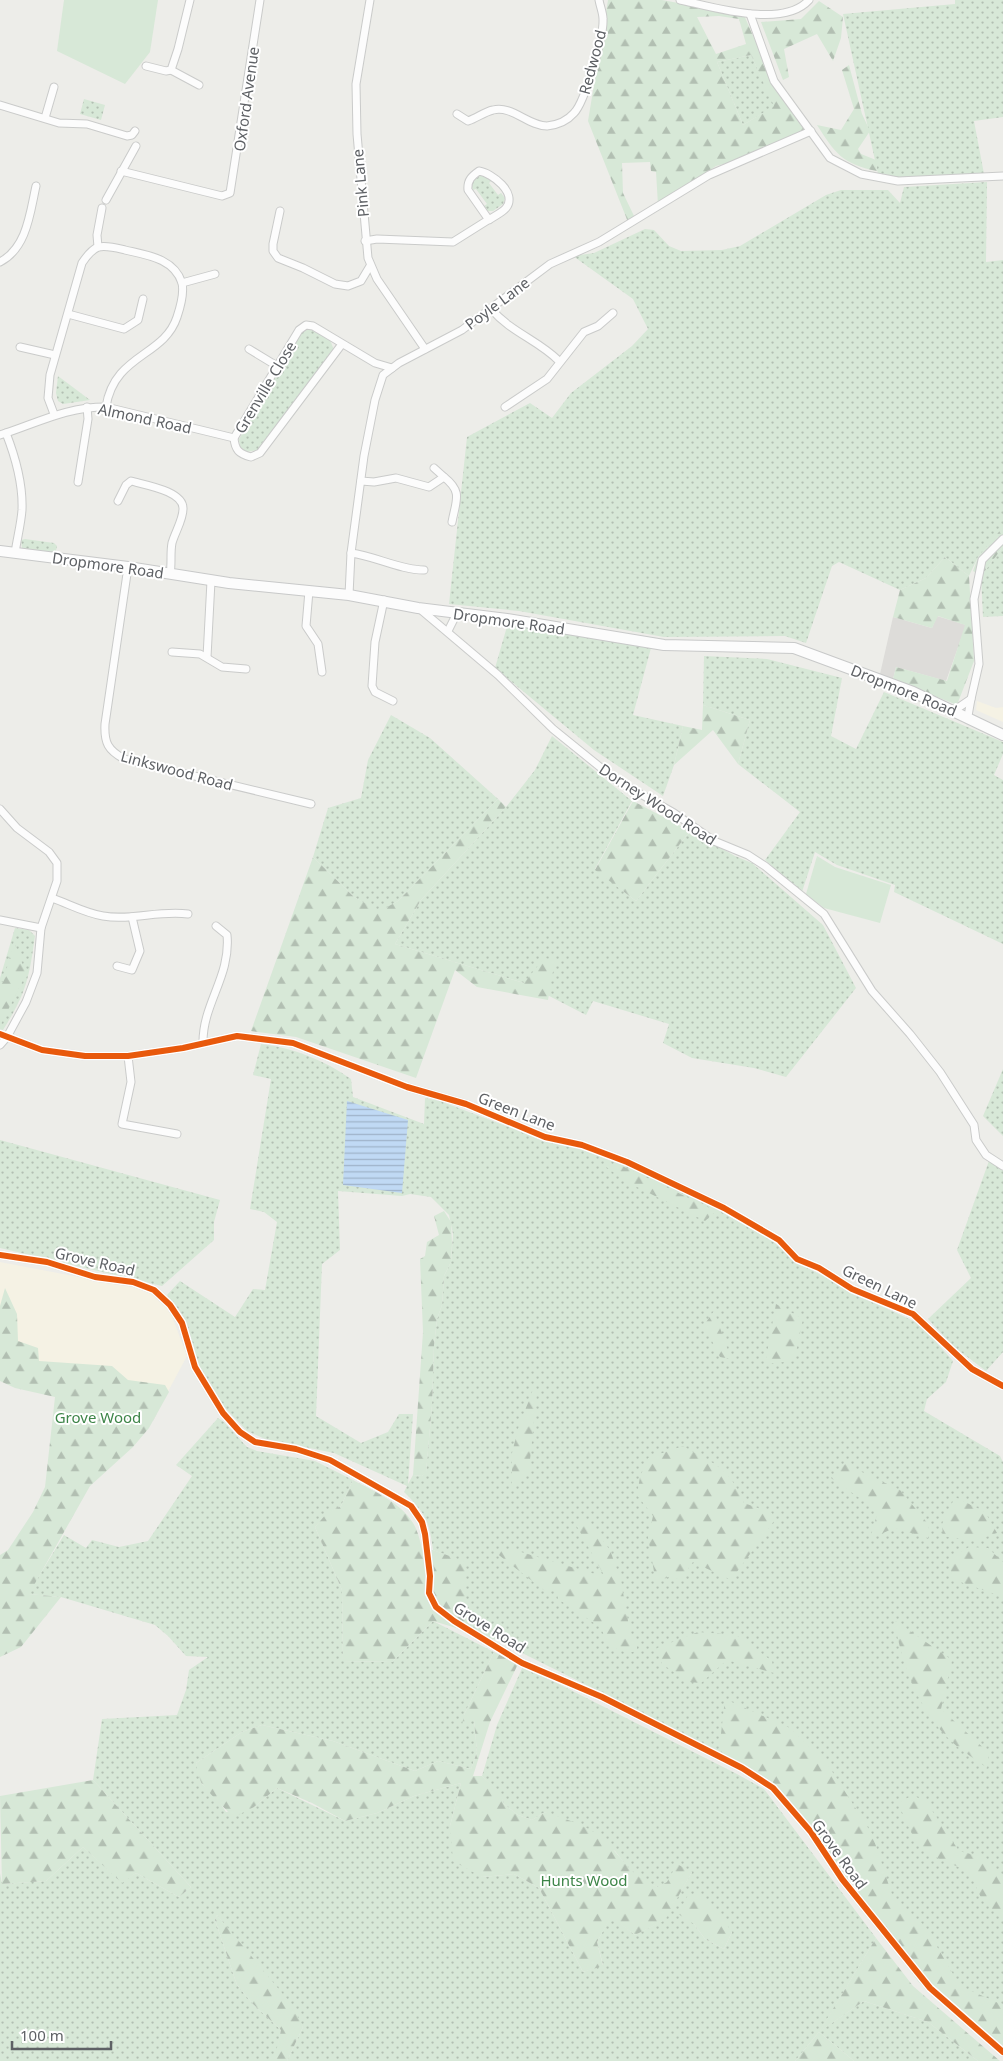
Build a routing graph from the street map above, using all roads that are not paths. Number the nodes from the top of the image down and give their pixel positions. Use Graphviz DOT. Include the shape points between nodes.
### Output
graph roads {
  1 [pos="190,0"];
  2 [pos="260,0"];
  3 [pos="370,0"];
  4 [pos="599,0"];
  5 [pos="680,0"];
  6 [pos="809,0"];
  7 [pos="750,14"];
  8 [pos="146,66"];
  9 [pos="171,70"];
  10 [pos="199,85"];
  11 [pos="54,87"];
  12 [pos="0,105"];
  13 [pos="457,114"];
  14 [pos="45,118"];
  15 [pos="811,130"];
  16 [pos="135,131"];
  17 [pos="136,146"];
  18 [pos="121,171"];
  19 [pos="1003,176"];
  20 [pos="36,186"];
  21 [pos="106,200"];
  22 [pos="102,208"];
  23 [pos="280,212"];
  24 [pos="489,220"];
  25 [pos="365,241"];
  26 [pos="98,248"];
  27 [pos="0,262"];
  28 [pos="370,266"];
  29 [pos="215,274"];
  30 [pos="182,283"];
  31 [pos="143,299"];
  32 [pos="492,310"];
  33 [pos="613,313"];
  34 [pos="68,314"];
  35 [pos="342,344"];
  36 [pos="20,347"];
  37 [pos="249,349"];
  38 [pos="425,349"];
  39 [pos="55,355"];
  40 [pos="560,361"];
  41 [pos="375,363"];
  42 [pos="277,366"];
  43 [pos="392,368"];
  44 [pos="383,375"];
  45 [pos="87,407"];
  46 [pos="106,407"];
  47 [pos="505,407"];
  48 [pos="54,414"];
  49 [pos="3,434"];
  50 [pos="234,438"];
  51 [pos="434,468"];
  52 [pos="444,477"];
  53 [pos="361,481"];
  54 [pos="78,482"];
  55 [pos="118,501"];
  56 [pos="452,522"];
  57 [pos="1003,539"];
  58 [pos="0,551"];
  59 [pos="351,552"];
  60 [pos="15,553"];
  61 [pos="128,567"];
  62 [pos="424,570"];
  63 [pos="170,574"];
  64 [pos="211,580"];
  65 [pos="309,591"];
  66 [pos="349,595"];
  67 [pos="384,600"];
  68 [pos="418,608"];
  69 [pos="456,613"];
  70 [pos="448,631"];
  71 [pos="172,652"];
  72 [pos="207,657"];
  73 [pos="246,669"];
  74 [pos="322,672"];
  75 [pos="971,700"];
  76 [pos="393,701"];
  77 [pos="955,710"];
  78 [pos="968,716"];
  79 [pos="1003,735"];
  80 [pos="311,804"];
  81 [pos="0,809"];
  82 [pos="52,898"];
  83 [pos="188,914"];
  84 [pos="132,917"];
  85 [pos="0,920"];
  86 [pos="216,926"];
  87 [pos="41,928"];
  88 [pos="117,966"];
  89 [pos="3,1036"];
  90 [pos="203,1042"];
  91 [pos="0,1045"];
  92 [pos="128,1056"];
  93 [pos="177,1134"];
  94 [pos="1003,1166"];
  95 [pos="0,1255"];
  96 [pos="1003,1386"];
  97 [pos="1003,2052"];
  1 -- 9 [label="street"];
  2 -- 18 [label="street, Oxford Avenue" via="233,188 227,196"];
  3 -- 25 [label="street, Pink Lane" via="356,84"];
  4 -- 13 [label="street, Redwood" via="603,19 598,49 582,102 575,113 562,122 546,126 507,110 493,110 468,121"];
  5 -- 7 [label="street"];
  6 -- 7 [label="street" via="796,11"];
  7 -- 15 [label="street" via="774,81"];
  8 -- 9 [label="street"];
  9 -- 10 [label="street"];
  11 -- 14 [label="street"];
  12 -- 14 [label="street"];
  14 -- 16 [label="street" via="67,124 87,124 127,136"];
  15 -- 19 [label="street" via="830,158 861,174 898,182"];
  15 -- 32 [label="street, Poyle Lane" via="709,175 599,242 550,264"];
  17 -- 18 [label="street"];
  18 -- 21 [label="street"];
  20 -- 27 [label="street" via="20,245"];
  22 -- 26 [label="street"];
  23 -- 28 [label="street" via="273,244 278,258 335,284 348,286 361,281"];
  24 -- 24 [label="street" via="506,208 509,200 507,192 493,175 480,171 472,176 467,184 468,190"];
  24 -- 25 [label="street" via="453,242"];
  25 -- 28 [label="street, Pink Lane"];
  26 -- 30 [label="street" via="110,247 160,259 169,265"];
  26 -- 34 [label="street" via="82,263"];
  28 -- 38 [label="street, Pink Lane"];
  29 -- 30 [label="street"];
  30 -- 46 [label="street" via="177,319 163,340 131,362 120,374 109,390"];
  31 -- 34 [label="street" via="138,320 124,329"];
  32 -- 38 [label="street, Poyle Lane"];
  32 -- 40 [label="street" via="504,324"];
  33 -- 40 [label="street" via="598,326 584,332"];
  34 -- 39 [label="street"];
  35 -- 41 [label="street, Grenville Close"];
  35 -- 42 [label="street, Grenville Close" via="306,325 299,330"];
  35 -- 50 [label="street, Grenville Close" via="260,453 251,457 242,455 235,448"];
  36 -- 39 [label="street"];
  37 -- 42 [label="street"];
  38 -- 43 [label="street, Poyle Lane"];
  39 -- 48 [label="street" via="48,398"];
  40 -- 47 [label="street" via="547,379"];
  41 -- 43 [label="street, Grenville Close"];
  41 -- 44 [label="street, Grenville Close"];
  42 -- 50 [label="street, Grenville Close"];
  43 -- 44 [label="street, Poyle Lane"];
  44 -- 53 [label="street" via="375,400"];
  45 -- 46 [label="street, Almond Road"];
  45 -- 48 [label="street, Almond Road"];
  45 -- 54 [label="street"];
  46 -- 50 [label="street, Almond Road"];
  48 -- 49 [label="street, Almond Road"];
  49 -- 60 [label="street" via="12,448 22,498"];
  51 -- 52 [label="street"];
  52 -- 53 [label="street" via="429,487 396,478"];
  52 -- 56 [label="street" via="455,485 457,492"];
  53 -- 59 [label="street"];
  55 -- 63 [label="street" via="131,481 173,493 182,501 183,509 171,545"];
  57 -- 75 [label="street" via="982,560 974,599 980,664"];
  58 -- 60 [label="street, Dropmore Road"];
  59 -- 62 [label="street"];
  59 -- 66 [label="street"];
  60 -- 61 [label="street, Dropmore Road"];
  61 -- 63 [label="street, Dropmore Road"];
  61 -- 80 [label="street, Linkswood Road" via="105,724 104,740 110,751 124,759"];
  63 -- 64 [label="street, Dropmore Road"];
  64 -- 65 [label="street, Dropmore Road"];
  64 -- 72 [label="street"];
  65 -- 66 [label="street, Dropmore Road"];
  65 -- 74 [label="street" via="306,626 318,644"];
  66 -- 67 [label="street, Dropmore Road"];
  67 -- 68 [label="street, Dropmore Road"];
  67 -- 76 [label="street" via="375,642 372,686 375,692"];
  68 -- 69 [label="street, Dropmore Road"];
  68 -- 70 [label="street, Dorney Wood Road"];
  69 -- 70 [label="street"];
  69 -- 77 [label="street, Dropmore Road" via="664,645 794,648"];
  70 -- 94 [label="street, Dorney Wood Road" via="553,729 616,780 674,813 714,841 748,855 824,914 872,991 940,1072 974,1125 976,1140 986,1156"];
  71 -- 72 [label="street"];
  72 -- 73 [label="street" via="222,667"];
  75 -- 77 [label="street"];
  75 -- 78 [label="street"];
  77 -- 78 [label="street, Dropmore Road"];
  78 -- 79 [label="street, Dropmore Road"];
  81 -- 82 [label="street" via="16,828 50,852 57,863 57,881"];
  82 -- 84 [label="street" via="104,916"];
  82 -- 87 [label="street"];
  83 -- 84 [label="street" via="170,912"];
  84 -- 88 [label="street" via="140,950 132,970"];
  85 -- 87 [label="street"];
  86 -- 90 [label="street" via="227,935 229,950 225,969 203,1024"];
  87 -- 89 [label="street" via="37,973 26,1002"];
  89 -- 91 [label="street"];
  89 -- 92 [label="street, Green Lane" via="44,1051 85,1056"];
  90 -- 92 [label="street, Green Lane"];
  90 -- 96 [label="street, Green Lane" via="237,1036 293,1043 407,1087 466,1104 544,1137 582,1145 627,1162 724,1208 774,1237 797,1259 852,1289 913,1314 972,1369"];
  92 -- 93 [label="street" via="131,1082 122,1124"];
  95 -- 97 [label="street, Grove Road" via="47,1262 154,1290 182,1323 199,1375 223,1413 240,1432 255,1442 296,1449 330,1460 411,1506 422,1522 425,1534 429,1593 436,1607 454,1621 522,1663 609,1700 742,1768 773,1788 811,1832 842,1879 930,1988"];
}
